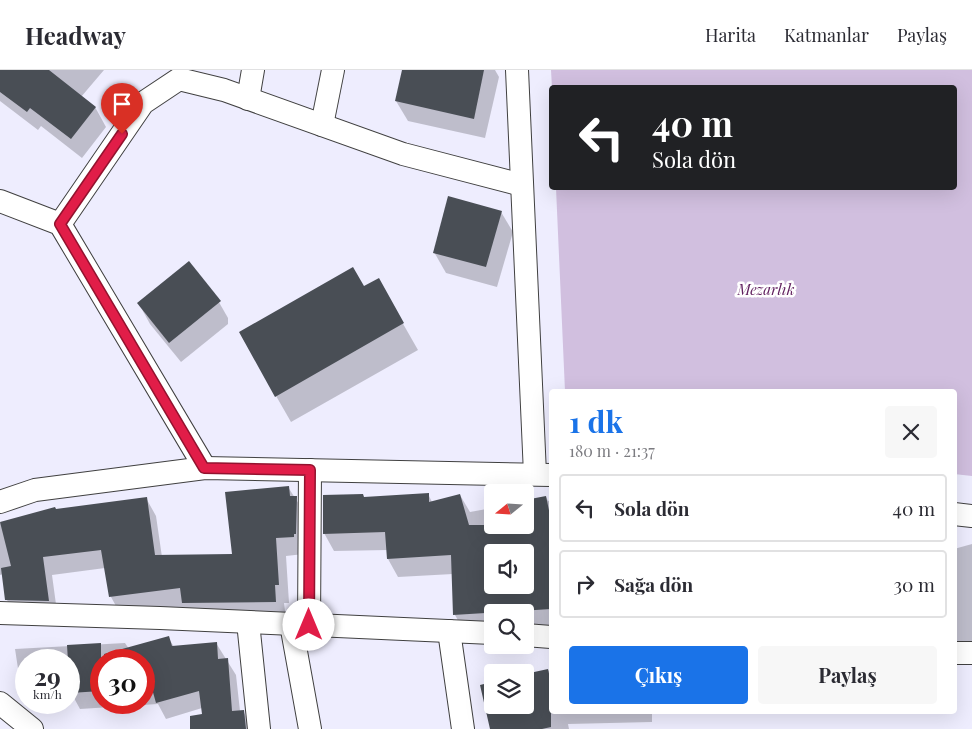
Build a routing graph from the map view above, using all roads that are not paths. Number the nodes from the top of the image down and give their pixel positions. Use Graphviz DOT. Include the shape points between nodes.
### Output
graph roads {
  1 [pos="252,70"];
  2 [pos="333,70"];
  3 [pos="517,70"];
  4 [pos="248,99"];
  5 [pos="322,125"];
  6 [pos="522,185"];
  7 [pos="0,201"];
  8 [pos="60,224"];
  9 [pos="204,468"];
  10 [pos="310,470"];
  11 [pos="543,474"];
  12 [pos="0,502"];
  13 [pos="957,514"];
  14 [pos="972,516"];
  15 [pos="0,613"];
  16 [pos="248,622"];
  17 [pos="300,625"];
  18 [pos="449,631"];
  19 [pos="484,633"];
  20 [pos="534,636"];
  21 [pos="549,637"];
  22 [pos="957,653"];
  23 [pos="972,653"];
  24 [pos="0,703"];
  25 [pos="32,729"];
  26 [pos="259,729"];
  27 [pos="310,729"];
  28 [pos="463,729"];
  1 -- 4 [label="street"];
  2 -- 5 [label="street"];
  3 -- 6 [label="street"];
  4 -- 5 [label="street"];
  4 -- 8 [label="street" via="179,79 143,104"];
  5 -- 6 [label="street" via="403,154"];
  6 -- 11 [label="street"];
  7 -- 8 [label="street"];
  8 -- 9 [label="street"];
  9 -- 10 [label="street"];
  9 -- 12 [label="street" via="35,490"];
  10 -- 11 [label="street"];
  10 -- 17 [label="street"];
  13 -- 14 [label="street"];
  15 -- 16 [label="street"];
  16 -- 17 [label="street"];
  16 -- 26 [label="street"];
  17 -- 18 [label="street"];
  17 -- 27 [label="street"];
  18 -- 19 [label="street"];
  18 -- 28 [label="street"];
  20 -- 21 [label="street"];
  22 -- 23 [label="street"];
  24 -- 25 [label="street"];
}
